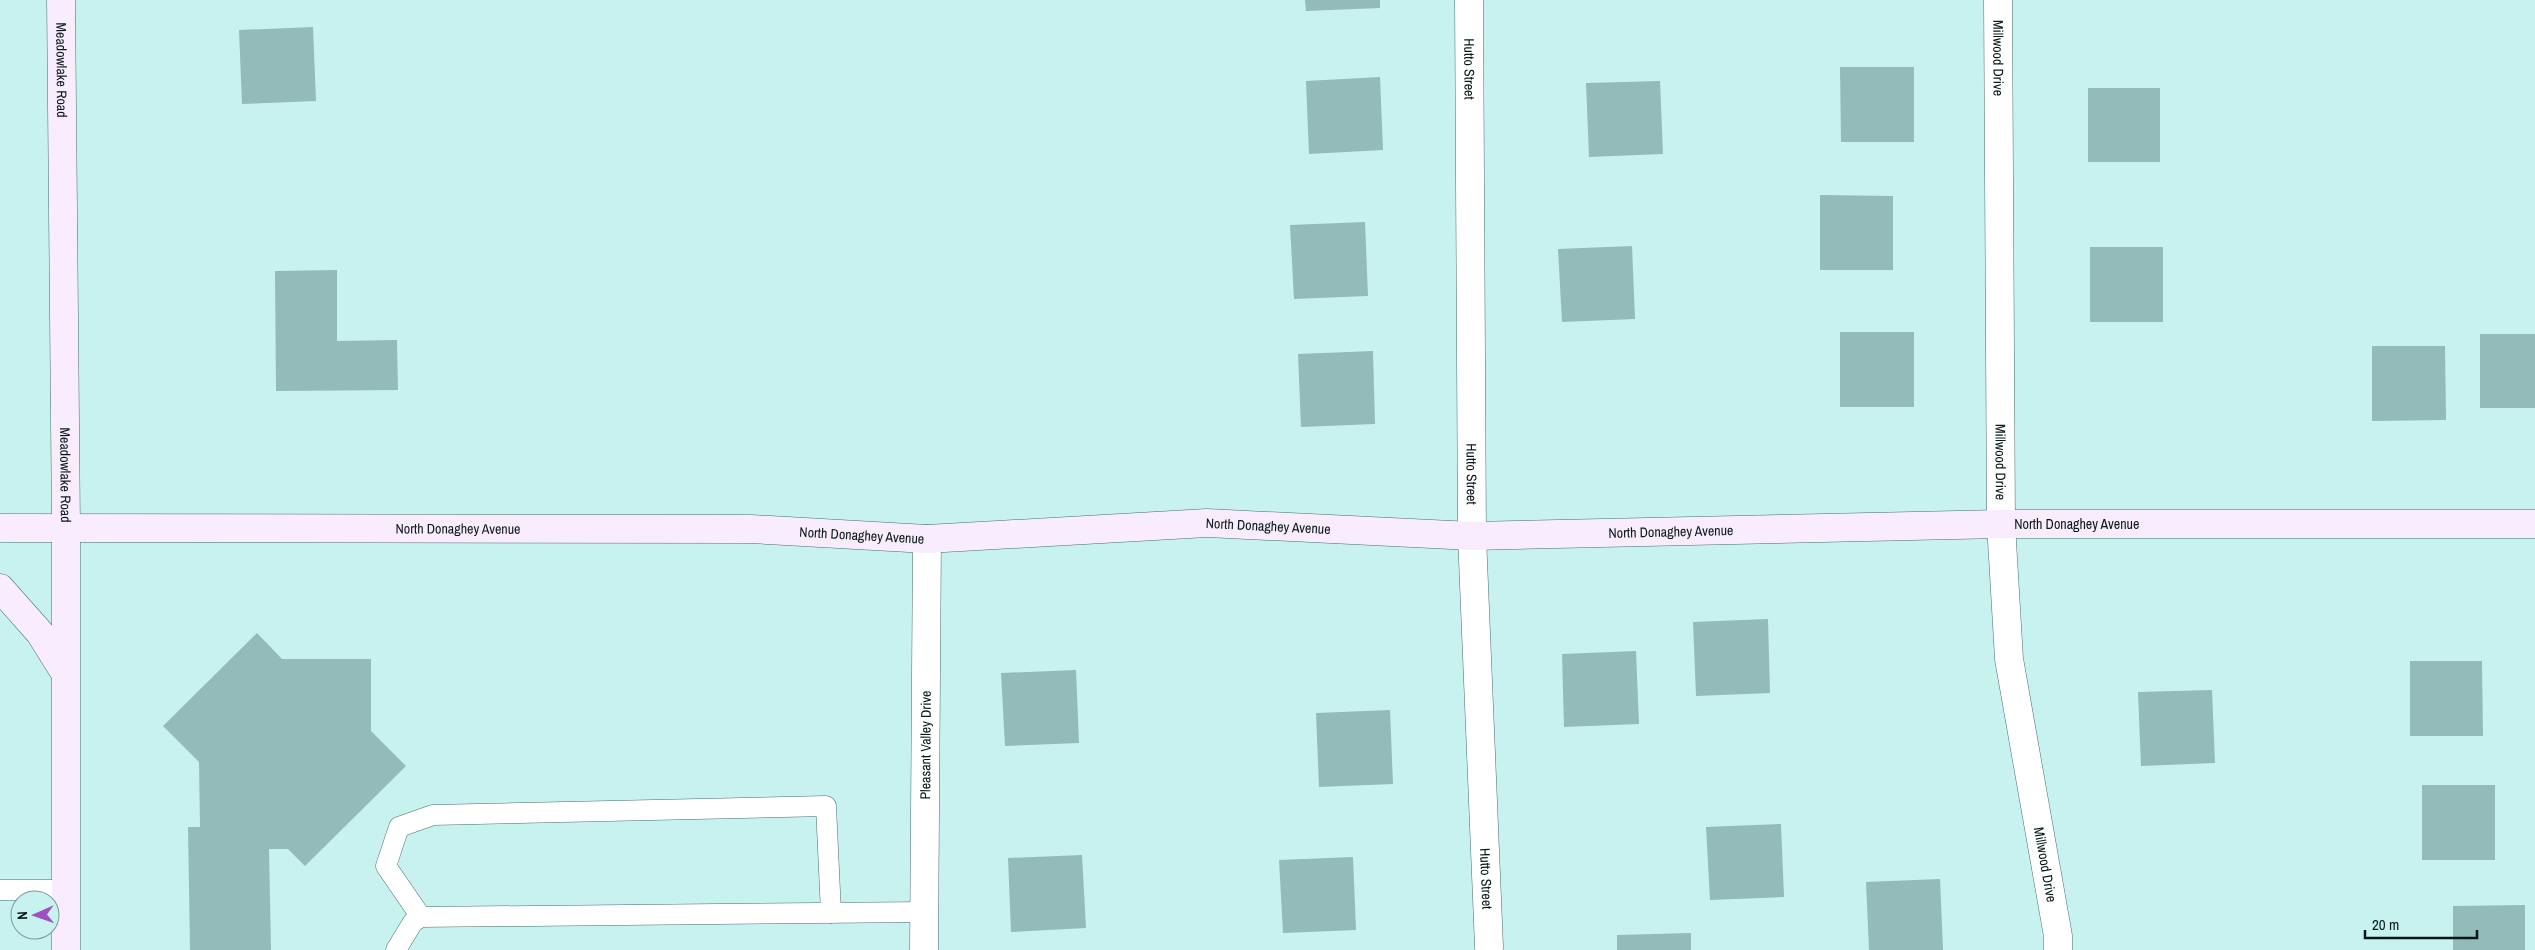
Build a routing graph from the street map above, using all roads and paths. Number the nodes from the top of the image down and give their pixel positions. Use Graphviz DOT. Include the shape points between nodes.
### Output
graph roads {
  1 [pos="61,0"];
  2 [pos="1469,0"];
  3 [pos="1998,0"];
  4 [pos="2001,524"];
  5 [pos="2535,524"];
  6 [pos="66,527"];
  7 [pos="0,528"];
  8 [pos="1472,536"];
  9 [pos="927,539"];
  10 [pos="0,588"];
  11 [pos="66,673"];
  12 [pos="0,890"];
  13 [pos="66,890"];
  14 [pos="924,912"];
  15 [pos="830,913"];
  16 [pos="421,917"];
  17 [pos="1489,947"];
  18 [pos="66,950"];
  19 [pos="396,950"];
  20 [pos="924,950"];
  21 [pos="2058,950"];
  1 -- 6 [label="street, Meadowlake Road"];
  2 -- 8 [label="street, Hutto Street"];
  3 -- 4 [label="street, Millwood Drive"];
  4 -- 5 [label="street, North Donaghey Avenue"];
  4 -- 8 [label="street, North Donaghey Avenue"];
  4 -- 21 [label="street, Millwood Drive" via="2009,659"];
  6 -- 7 [label="street, North Donaghey Avenue"];
  6 -- 9 [label="street, North Donaghey Avenue" via="751,528"];
  6 -- 11 [label="street, Meadowlake Road"];
  8 -- 9 [label="street, North Donaghey Avenue" via="1208,523"];
  8 -- 17 [label="street, Hutto Street"];
  9 -- 14 [label="street, Pleasant Valley Drive"];
  10 -- 11 [label="street" via="40,633"];
  11 -- 13 [label="street, Meadowlake Road"];
  12 -- 13 [label="lane"];
  13 -- 18 [label="street, Meadowlake Road"];
  14 -- 15 [label="lane"];
  14 -- 20 [label="street, Pleasant Valley Drive"];
  15 -- 16 [label="lane"];
  15 -- 16 [label="lane" via="826,806 433,815 399,827 386,866"];
  16 -- 19 [label="lane" via="413,922"];
}
